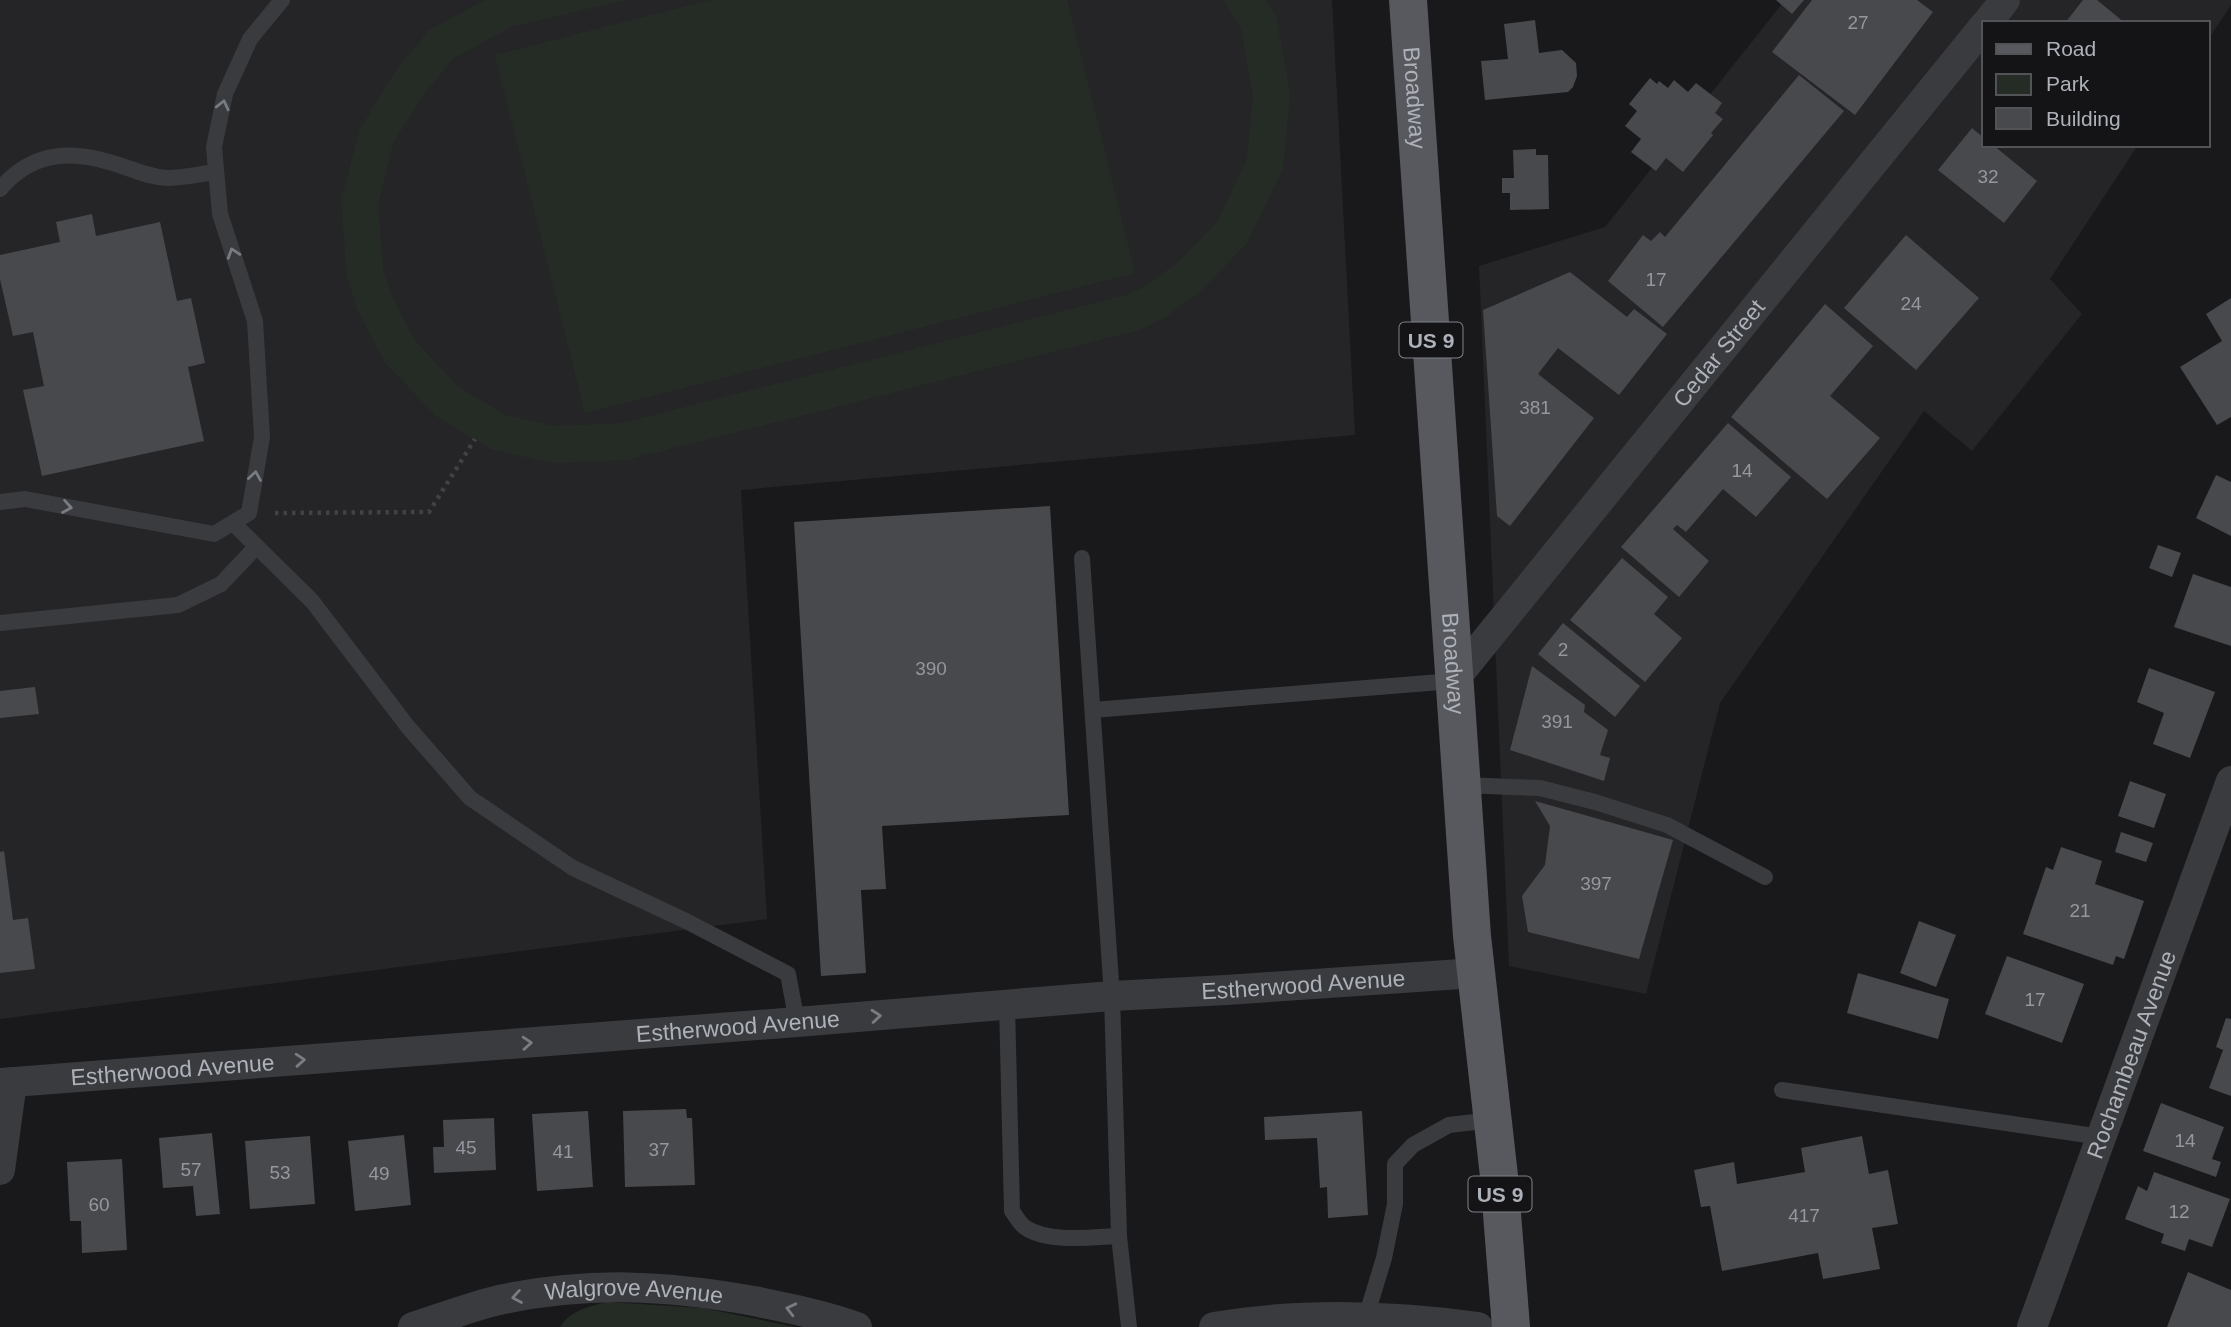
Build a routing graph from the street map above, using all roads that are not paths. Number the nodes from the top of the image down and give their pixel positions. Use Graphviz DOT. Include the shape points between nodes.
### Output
graph roads {
  1 [pos="282,0"];
  2 [pos="1408,0"];
  3 [pos="2005,0"];
  4 [pos="1988,21"];
  5 [pos="1982,28"];
  6 [pos="216,172"];
  7 [pos="0,188"];
  8 [pos="0,502"];
  9 [pos="233,523"];
  10 [pos="256,547"];
  11 [pos="1083,558"];
  12 [pos="0,623"];
  13 [pos="1454,681"];
  14 [pos="1093,710"];
  15 [pos="2231,781"];
  16 [pos="1461,785"];
  17 [pos="1765,877"];
  18 [pos="1476,973"];
  19 [pos="1112,996"];
  20 [pos="1007,1004"];
  21 [pos="797,1022"];
  22 [pos="6,1082"];
  23 [pos="1783,1090"];
  24 [pos="1492,1120"];
  25 [pos="2101,1137"];
  26 [pos="0,1170"];
  27 [pos="1119,1236"];
  28 [pos="1366,1317"];
  29 [pos="413,1327"];
  30 [pos="857,1327"];
  31 [pos="1129,1327"];
  32 [pos="1216,1327"];
  33 [pos="1478,1327"];
  34 [pos="1511,1327"];
  35 [pos="2032,1327"];
  6 -- 1 [label="lane, one-way" via="214,148 225,94 250,39"];
  2 -- 13 [label="main road, Broadway / US 9"];
  3 -- 4 [label="street, Cedar Street"];
  5 -- 13 [label="street, Cedar Street"];
  6 -- 7 [label="lane" via="168,178 81,156 57,156 31,162"];
  9 -- 6 [label="lane, one-way" via="249,513 262,437 255,321 220,215"];
  8 -- 9 [label="lane, one-way" via="26,499 214,534"];
  9 -- 10 [label="lane"];
  10 -- 12 [label="lane" via="221,584 178,606"];
  10 -- 21 [label="lane" via="312,601 408,727 470,798 573,868 788,974"];
  11 -- 14 [label="lane"];
  13 -- 14 [label="lane"];
  13 -- 16 [label="main road, Broadway / US 9"];
  14 -- 19 [label="lane"];
  15 -- 25 [label="street, Rochambeau Avenue"];
  16 -- 17 [label="lane" via="1540,788 1595,802 1667,825"];
  16 -- 18 [label="main road, Broadway / US 9"];
  18 -- 19 [label="street, Estherwood Avenue"];
  18 -- 24 [label="main road, Broadway / US 9"];
  19 -- 20 [label="street, Estherwood Avenue"];
  19 -- 27 [label="lane"];
  21 -- 20 [label="street, Estherwood Avenue, one-way"];
  20 -- 27 [label="lane" via="1012,1211 1024,1228 1046,1235"];
  22 -- 21 [label="street, Estherwood Avenue, one-way"];
  22 -- 26 [label="street"];
  23 -- 25 [label="lane"];
  24 -- 28 [label="lane" via="1450,1125 1413,1145 1395,1164 1395,1204"];
  24 -- 34 [label="main road, Broadway / US 9"];
  25 -- 35 [label="street, Rochambeau Avenue"];
  27 -- 31 [label="lane"];
  28 -- 32 [label="street"];
  28 -- 33 [label="street"];
  30 -- 29 [label="street, Walgrove Avenue, one-way" via="778,1306 657,1287 592,1287 498,1301"];
}
